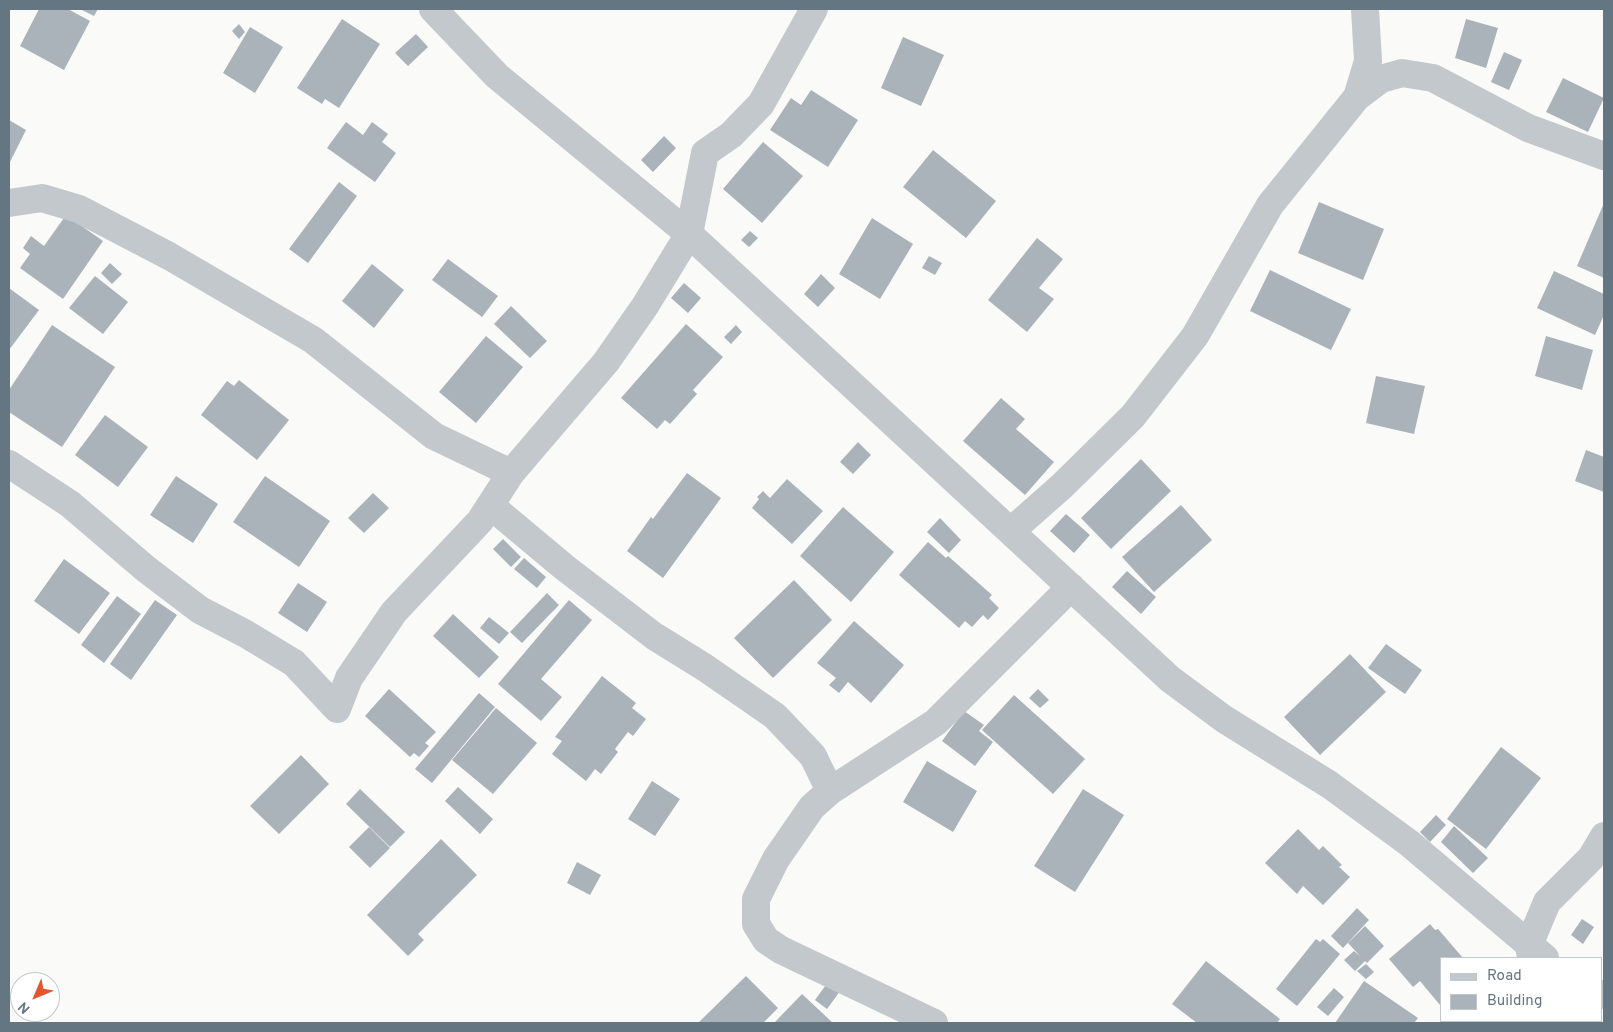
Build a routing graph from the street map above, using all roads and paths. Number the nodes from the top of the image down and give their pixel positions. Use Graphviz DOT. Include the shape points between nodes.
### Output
graph roads {
  1 [pos="814,9"];
  2 [pos="1365,9"];
  3 [pos="443,13"];
  4 [pos="1357,97"];
  5 [pos="1604,156"];
  6 [pos="9,203"];
  7 [pos="690,234"];
  8 [pos="9,464"];
  9 [pos="511,473"];
  10 [pos="491,506"];
  11 [pos="1011,531"];
  12 [pos="1071,587"];
  13 [pos="830,791"];
  14 [pos="1604,836"];
  15 [pos="1535,954"];
  16 [pos="934,1023"];
  1 -- 7 [label="street" via="761,104 731,135 705,153"];
  2 -- 4 [label="street" via="1368,61"];
  3 -- 7 [label="street" via="497,76"];
  4 -- 5 [label="street" via="1381,79 1402,73 1433,78 1528,128"];
  4 -- 11 [label="street" via="1270,205 1195,336 1133,416"];
  6 -- 9 [label="street" via="42,198 79,209 169,256 312,340 434,436"];
  7 -- 9 [label="street" via="606,362"];
  7 -- 11 [label="street"];
  8 -- 10 [label="street" via="70,504 200,610 294,663 337,709 349,678 394,612"];
  9 -- 10 [label="street"];
  10 -- 13 [label="street" via="654,636 775,716 813,756"];
  11 -- 12 [label="street"];
  12 -- 13 [label="street" via="936,722"];
  12 -- 15 [label="street" via="1170,679 1224,719 1330,785 1401,837"];
  13 -- 16 [label="street" via="812,807 776,858 756,899 756,924 766,940 781,950"];
  14 -- 15 [label="street" via="1592,858 1547,902"];
}
